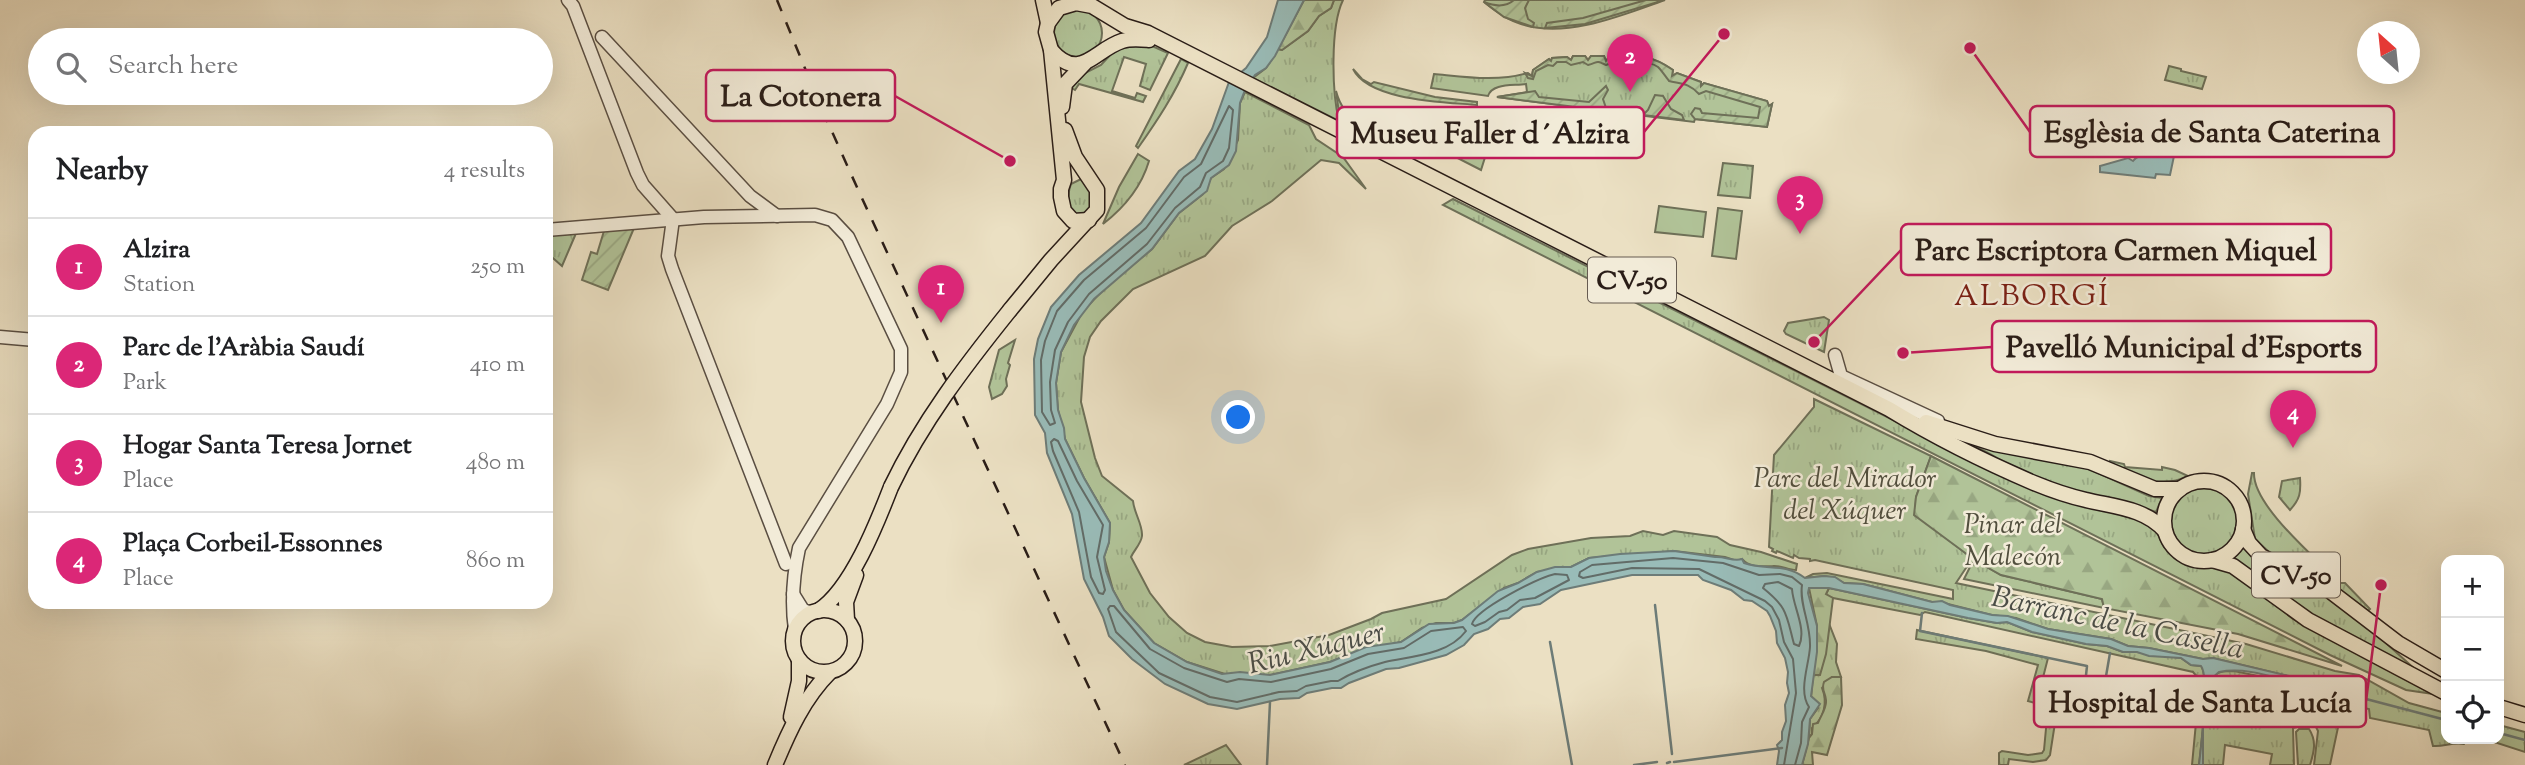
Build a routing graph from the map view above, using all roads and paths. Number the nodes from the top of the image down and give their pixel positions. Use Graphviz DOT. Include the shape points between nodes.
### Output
graph roads {
  1 [pos="568,0"];
  2 [pos="575,0"];
  3 [pos="1043,0"];
  4 [pos="1087,5"];
  5 [pos="1048,23"];
  6 [pos="603,37"];
  7 [pos="1165,44"];
  8 [pos="1051,50"];
  9 [pos="1103,50"];
  10 [pos="1085,63"];
  11 [pos="1084,172"];
  12 [pos="1064,180"];
  13 [pos="777,216"];
  14 [pos="1067,217"];
  15 [pos="675,219"];
  16 [pos="1089,220"];
  17 [pos="553,229"];
  18 [pos="1051,260"];
  19 [pos="0,337"];
  20 [pos="28,339"];
  21 [pos="1835,355"];
  22 [pos="1889,409"];
  23 [pos="2090,462"];
  24 [pos="2180,489"];
  25 [pos="2243,529"];
  26 [pos="2165,531"];
  27 [pos="862,554"];
  28 [pos="2212,560"];
  29 [pos="788,561"];
  30 [pos="793,594"];
  31 [pos="815,612"];
  32 [pos="2359,612"];
  33 [pos="847,620"];
  34 [pos="795,630"];
  35 [pos="799,660"];
  36 [pos="2441,668"];
  37 [pos="830,672"];
  38 [pos="2443,681"];
  39 [pos="2441,690"];
  40 [pos="2504,711"];
  41 [pos="2525,717"];
  42 [pos="787,736"];
  43 [pos="775,765"];
  1 -- 15 [label="street" via="643,186"];
  2 -- 15 [label="street" via="640,172"];
  3 -- 5 [label="main road"];
  4 -- 5 [label="main road" via="1059,8"];
  4 -- 7 [label="main road, CV-50"];
  4 -- 9 [label="main road" via="1107,24"];
  5 -- 8 [label="main road"];
  6 -- 13 [label="street" via="740,187"];
  7 -- 9 [label="main road, CV-50" via="1130,39"];
  7 -- 22 [label="main road, CV-50"];
  8 -- 10 [label="main road" via="1066,62"];
  8 -- 12 [label="main road"];
  9 -- 10 [label="main road, CV-50"];
  10 -- 11 [label="main road" via="1065,84 1061,99 1066,139"];
  11 -- 12 [label="main road"];
  11 -- 16 [label="main road" via="1097,190 1097,210"];
  12 -- 14 [label="main road" via="1061,197"];
  13 -- 15 [label="street"];
  13 -- 30 [label="street" via="816,215 841,228 901,349 901,372 887,404 799,548"];
  14 -- 16 [label="main road"];
  14 -- 18 [label="main road"];
  15 -- 17 [label="street"];
  15 -- 29 [label="street" via="673,256"];
  16 -- 18 [label="main road"];
  18 -- 27 [label="main road, bridge" via="909,450"];
  19 -- 20 [label="street"];
  21 -- 23 [label="street" via="1841,376 1936,420"];
  22 -- 23 [label="main road, CV-50" via="1995,444"];
  22 -- 26 [label="main road, CV-50" via="2033,482 2145,514"];
  23 -- 24 [label="main road, CV-50" via="2155,489"];
  24 -- 25 [label="main road, CV-50" via="2204,481 2223,486 2240,504"];
  24 -- 26 [label="main road" via="2166,508"];
  25 -- 28 [label="main road, CV-50" via="2229,552"];
  25 -- 32 [label="main road, CV-50" via="2262,556"];
  26 -- 28 [label="main road, CV-50" via="2182,555"];
  27 -- 31 [label="main road" via="827,605"];
  27 -- 33 [label="main road" via="846,602"];
  28 -- 39 [label="main road, CV-50" via="2233,566 2308,620"];
  30 -- 31 [label="street" via="803,610"];
  30 -- 34 [label="street"];
  31 -- 33 [label="main road" via="831,611"];
  31 -- 34 [label="main road"];
  32 -- 36 [label="main road" via="2398,643"];
  32 -- 38 [label="main road, CV-50" via="2402,653"];
  33 -- 37 [label="main road" via="854,630 855,649 846,664"];
  34 -- 35 [label="main road" via="793,643"];
  35 -- 37 [label="main road" via="813,670"];
  35 -- 42 [label="main road"];
  37 -- 42 [label="main road" via="809,695"];
  40 -- 41 [label="main road"];
  42 -- 43 [label="main road"];
}
